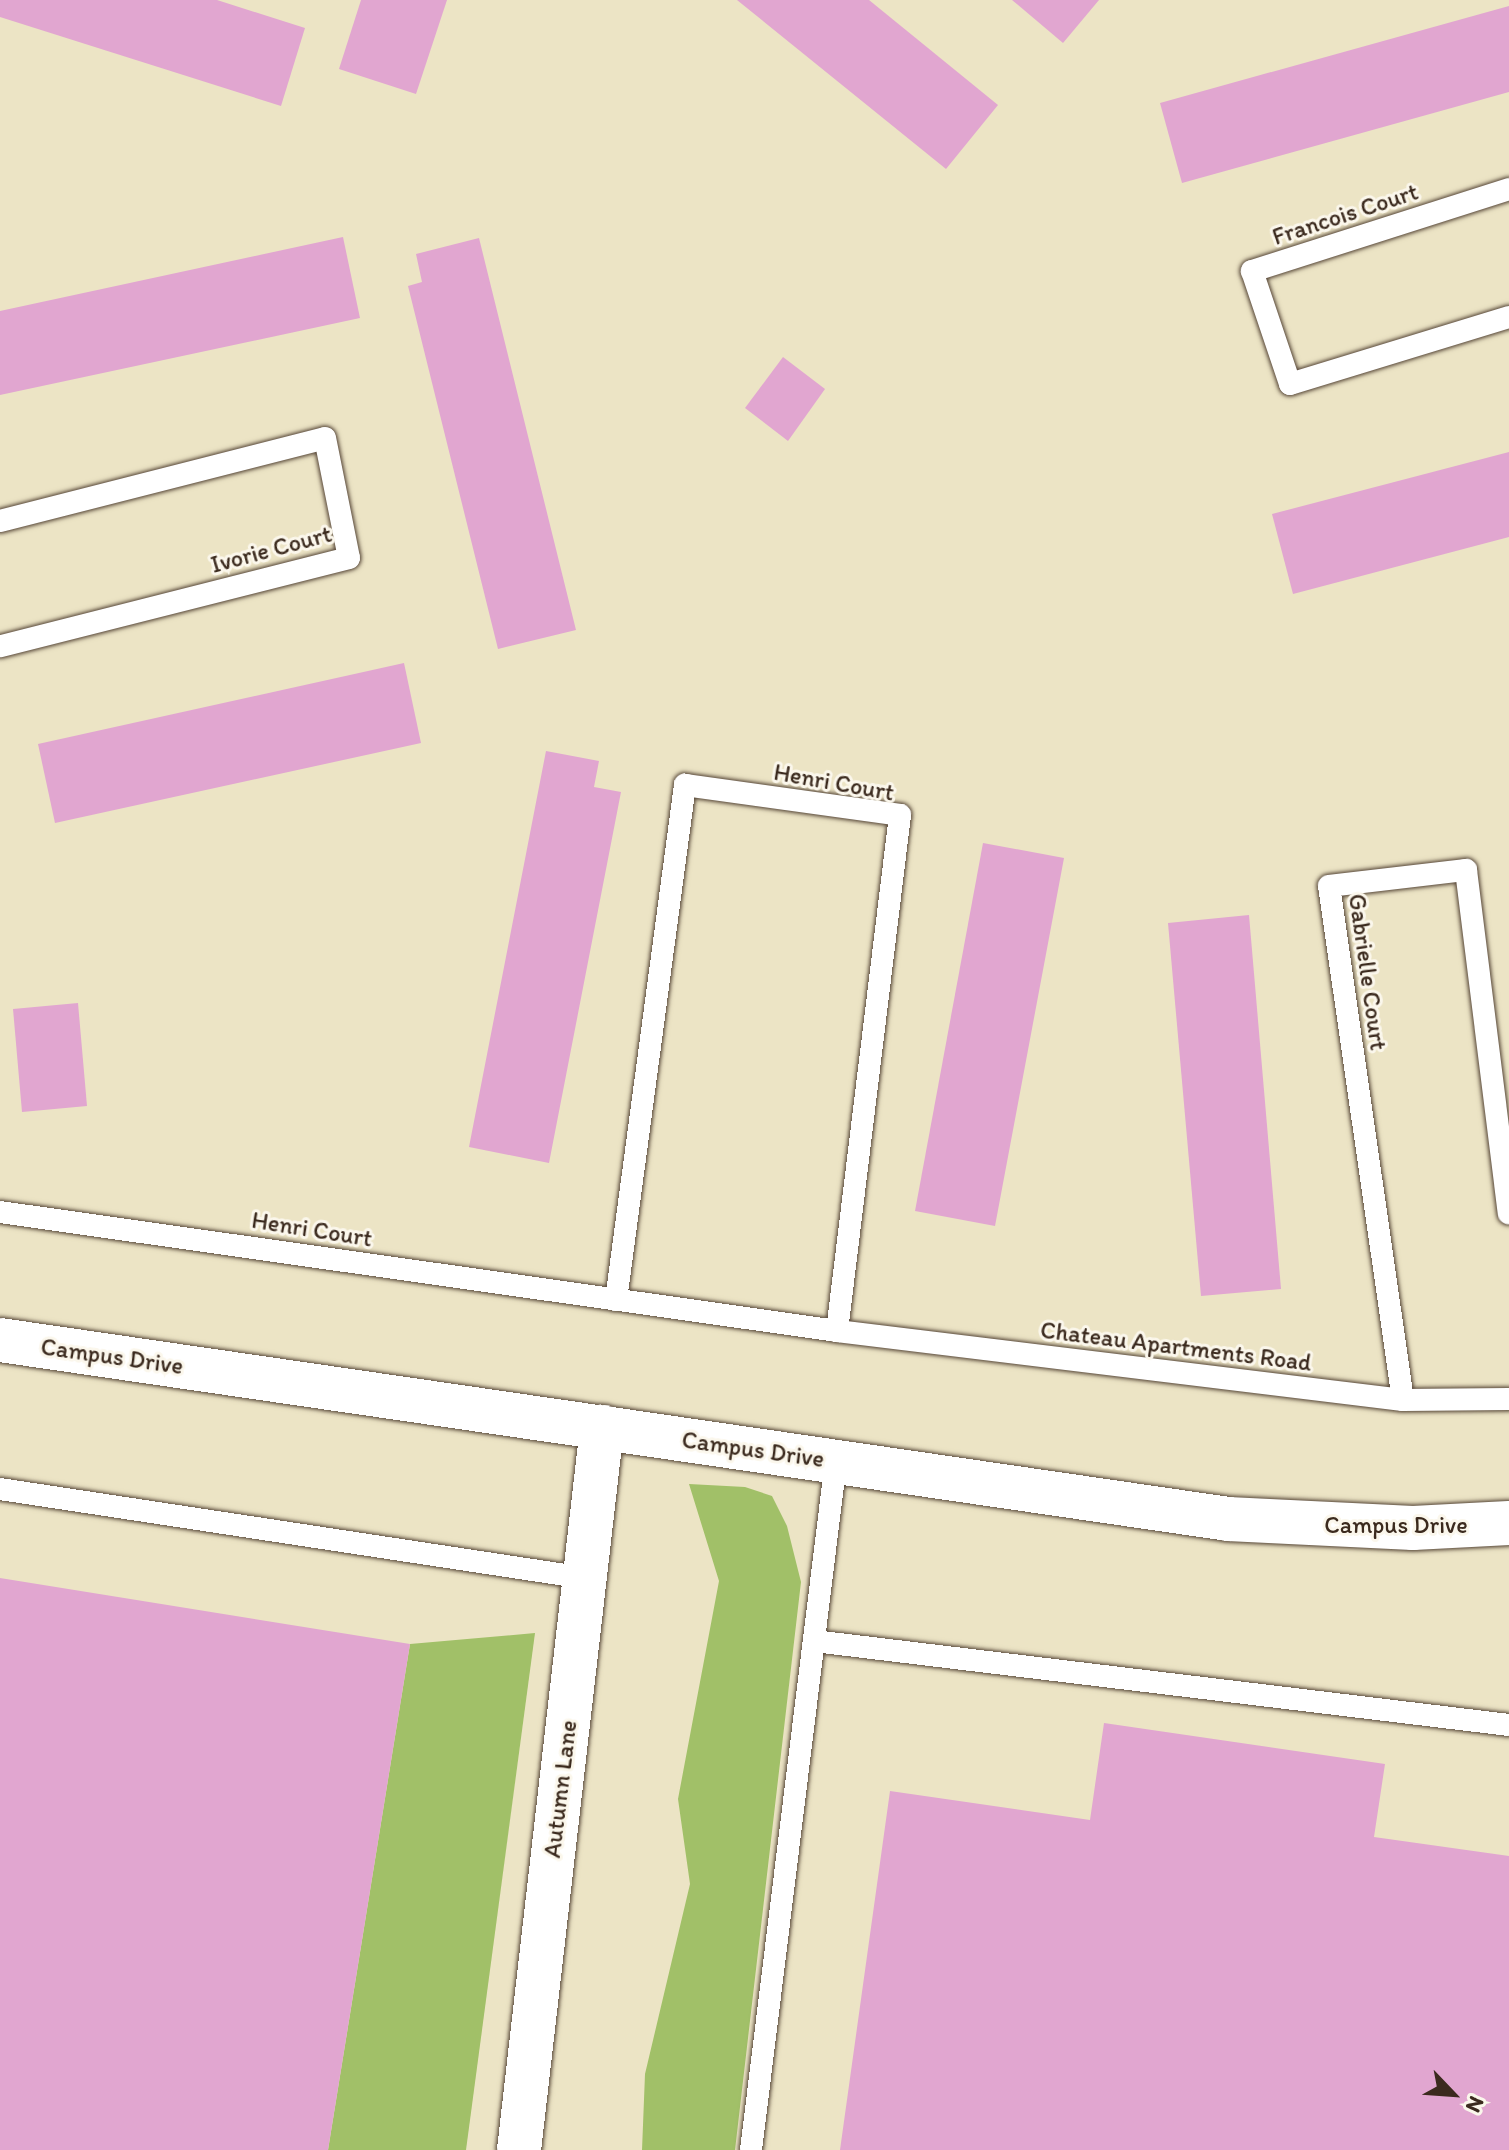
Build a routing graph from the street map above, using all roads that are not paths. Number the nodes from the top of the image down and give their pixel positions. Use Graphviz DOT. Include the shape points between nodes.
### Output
graph roads {
  1 [pos="1509,189"];
  2 [pos="1509,317"];
  3 [pos="0,521"];
  4 [pos="0,646"];
  5 [pos="0,1212"];
  6 [pos="1509,1213"];
  7 [pos="616,1300"];
  8 [pos="837,1331"];
  9 [pos="0,1340"];
  10 [pos="1509,1399"];
  11 [pos="1403,1400"];
  12 [pos="602,1427"];
  13 [pos="836,1461"];
  14 [pos="0,1489"];
  15 [pos="1509,1523"];
  16 [pos="585,1578"];
  17 [pos="814,1641"];
  18 [pos="1509,1725"];
  19 [pos="519,2150"];
  20 [pos="751,2150"];
  1 -- 2 [label="lane, Francois Court" via="1252,271 1290,384"];
  3 -- 4 [label="lane, Ivorie Court" via="325,438 349,558"];
  5 -- 7 [label="lane, Henri Court"];
  6 -- 11 [label="lane, Gabrielle Court" via="1466,870 1329,886"];
  7 -- 8 [label="lane, Henri Court"];
  7 -- 8 [label="lane, Henri Court" via="685,785 900,815"];
  8 -- 11 [label="lane, Chateau Apartments Road"];
  9 -- 12 [label="street, Campus Drive"];
  10 -- 11 [label="lane, Chateau Apartments Road"];
  12 -- 13 [label="street, Campus Drive"];
  12 -- 16 [label="street, Autumn Lane"];
  13 -- 15 [label="street, Campus Drive" via="1228,1519 1413,1528"];
  13 -- 17 [label="lane"];
  14 -- 16 [label="lane"];
  16 -- 19 [label="street, Autumn Lane"];
  17 -- 18 [label="lane"];
  17 -- 20 [label="lane"];
}
